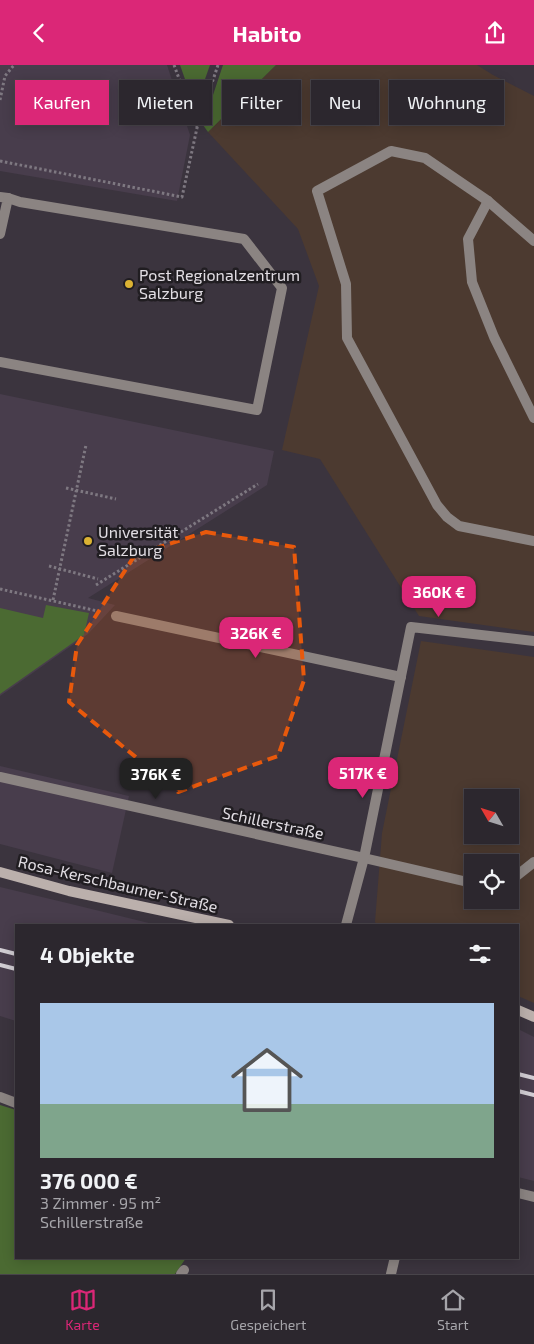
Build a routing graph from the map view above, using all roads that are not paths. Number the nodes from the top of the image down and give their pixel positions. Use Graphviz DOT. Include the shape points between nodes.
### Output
graph roads {
  1 [pos="4,198"];
  2 [pos="488,201"];
  3 [pos="0,233"];
  4 [pos="534,241"];
  5 [pos="0,362"];
  6 [pos="534,418"];
  7 [pos="534,541"];
  8 [pos="116,616"];
  9 [pos="534,641"];
  10 [pos="401,677"];
  11 [pos="0,777"];
  12 [pos="364,859"];
  13 [pos="534,862"];
  14 [pos="0,872"];
  15 [pos="519,874"];
  16 [pos="464,881"];
  17 [pos="224,924"];
  18 [pos="346,924"];
  19 [pos="519,1010"];
  20 [pos="534,1017"];
  21 [pos="0,1097"];
  22 [pos="15,1103"];
  23 [pos="519,1193"];
  24 [pos="534,1197"];
  25 [pos="395,1259"];
  26 [pos="391,1274"];
  1 -- 3 [label="street"];
  1 -- 5 [label="street" via="244,239 282,289 257,410"];
  2 -- 4 [label="street"];
  2 -- 6 [label="street" via="468,239 472,282 494,337"];
  2 -- 7 [label="street" via="425,158 391,151 317,191 346,285 346,338 437,505 460,526"];
  8 -- 10 [label="street"];
  9 -- 10 [label="street" via="410,627"];
  10 -- 12 [label="street"];
  11 -- 12 [label="street, Schillerstraße"];
  12 -- 16 [label="street, Schillerstraße"];
  12 -- 18 [label="street"];
  13 -- 15 [label="street"];
  14 -- 17 [label="main road, Rosa-Kerschbaumer-Straße" via="69,891"];
  19 -- 20 [label="main road"];
  21 -- 22 [label="street"];
  23 -- 24 [label="street"];
  25 -- 26 [label="street"];
}
